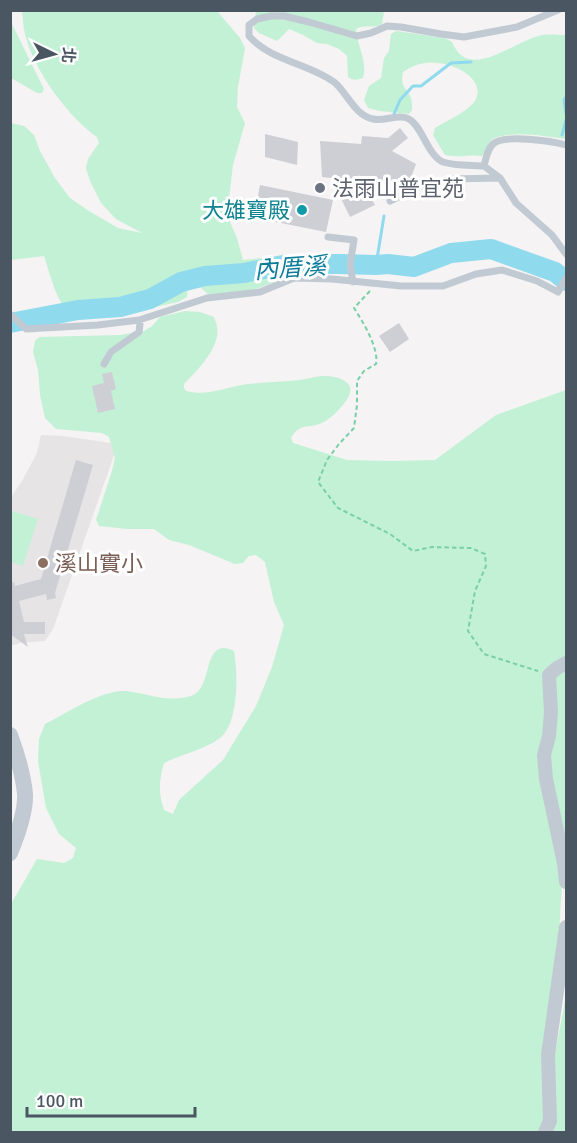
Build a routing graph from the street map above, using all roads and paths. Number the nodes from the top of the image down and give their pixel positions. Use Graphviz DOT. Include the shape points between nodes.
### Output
graph roads {
  1 [pos="558,10"];
  2 [pos="567,145"];
  3 [pos="484,166"];
  4 [pos="500,178"];
  5 [pos="390,201"];
  6 [pos="328,237"];
  7 [pos="567,254"];
  8 [pos="567,278"];
  9 [pos="353,282"];
  10 [pos="377,284"];
  11 [pos="10,314"];
  12 [pos="139,321"];
  13 [pos="104,364"];
  14 [pos="567,663"];
  15 [pos="549,675"];
  16 [pos="10,735"];
  17 [pos="10,853"];
  18 [pos="567,882"];
  19 [pos="567,927"];
  20 [pos="545,1132"];
  1 -- 3 [label="lane" via="517,27 464,37 394,27 357,36 278,16 257,19 249,25 249,36 255,43 335,83 354,107 372,119 409,119 442,161"];
  2 -- 3 [label="lane" via="508,139 494,142"];
  3 -- 4 [label="lane"];
  4 -- 5 [label="lane" via="448,179 434,186 420,186"];
  4 -- 7 [label="lane" via="516,203"];
  6 -- 9 [label="lane" via="354,240 350,265"];
  8 -- 10 [label="lane" via="558,292 502,270 443,285"];
  9 -- 10 [label="lane"];
  9 -- 12 [label="lane" via="294,278 260,292 207,298"];
  10 -- 15 [label="path" via="354,308 378,357 376,364 357,381 354,428 327,460 318,483 338,508 390,534 413,551 462,548 485,554 486,567 476,591 468,630 484,654"];
  11 -- 12 [label="lane" via="26,329"];
  12 -- 13 [label="lane" via="139,332 111,352"];
  14 -- 15 [label="street"];
  15 -- 18 [label="street" via="551,712 544,755 546,779"];
  16 -- 17 [label="street" via="21,765 25,796 19,831"];
  19 -- 20 [label="street" via="548,1055 549,1121"];
}
